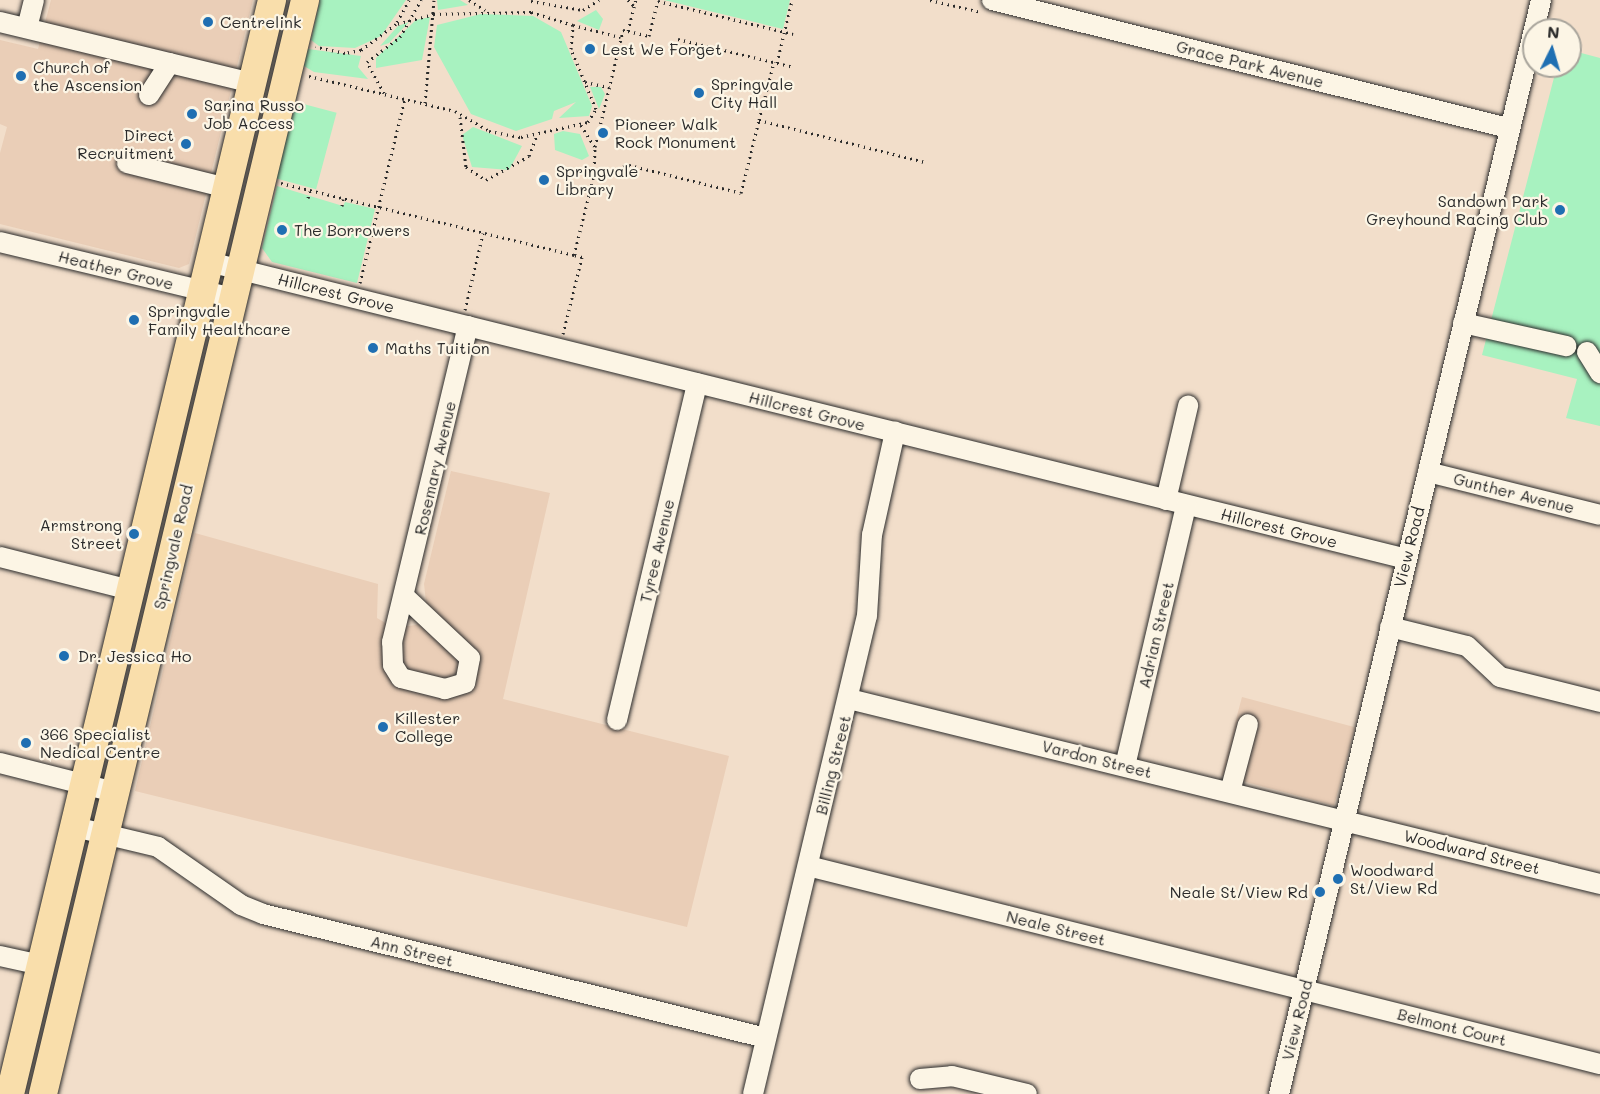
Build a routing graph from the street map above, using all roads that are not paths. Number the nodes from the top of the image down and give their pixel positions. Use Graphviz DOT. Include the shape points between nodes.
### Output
graph roads {
  1 [pos="34,0"];
  2 [pos="272,0"];
  3 [pos="305,0"];
  4 [pos="992,0"];
  5 [pos="1541,0"];
  6 [pos="0,22"];
  7 [pos="27,28"];
  8 [pos="170,63"];
  9 [pos="252,83"];
  10 [pos="149,95"];
  11 [pos="1508,128"];
  12 [pos="127,163"];
  13 [pos="227,188"];
  14 [pos="0,242"];
  15 [pos="209,262"];
  16 [pos="239,269"];
  17 [pos="202,291"];
  18 [pos="233,298"];
  19 [pos="466,319"];
  20 [pos="1463,323"];
  21 [pos="1566,346"];
  22 [pos="1587,352"];
  23 [pos="1600,373"];
  24 [pos="697,383"];
  25 [pos="1188,406"];
  26 [pos="895,432"];
  27 [pos="1428,472"];
  28 [pos="1166,500"];
  29 [pos="1186,505"];
  30 [pos="1600,515"];
  31 [pos="0,557"];
  32 [pos="1406,559"];
  33 [pos="130,590"];
  34 [pos="404,603"];
  35 [pos="1390,627"];
  36 [pos="849,699"];
  37 [pos="1600,702"];
  38 [pos="617,720"];
  39 [pos="1248,724"];
  40 [pos="0,763"];
  41 [pos="1125,766"];
  42 [pos="85,784"];
  43 [pos="116,792"];
  44 [pos="1230,792"];
  45 [pos="1345,820"];
  46 [pos="75,827"];
  47 [pos="105,833"];
  48 [pos="808,866"];
  49 [pos="1600,884"];
  50 [pos="0,956"];
  51 [pos="41,965"];
  52 [pos="1303,991"];
  53 [pos="766,1038"];
  54 [pos="1600,1064"];
  55 [pos="920,1080"];
  56 [pos="10,1094"];
  57 [pos="43,1094"];
  58 [pos="753,1094"];
  59 [pos="1027,1094"];
  60 [pos="1279,1094"];
  1 -- 7 [label="street"];
  2 -- 9 [label="highway, Springvale Road"];
  3 -- 16 [label="highway, Springvale Road"];
  4 -- 11 [label="street, Grace Park Avenue"];
  5 -- 11 [label="street, View Road"];
  6 -- 7 [label="street"];
  7 -- 8 [label="street"];
  8 -- 9 [label="street"];
  8 -- 10 [label="street"];
  9 -- 13 [label="highway, Springvale Road"];
  11 -- 20 [label="street, View Road"];
  12 -- 13 [label="street"];
  13 -- 15 [label="highway, Springvale Road"];
  14 -- 17 [label="street, Heather Grove"];
  15 -- 16 [label="street, Hillcrest Grove"];
  15 -- 17 [label="highway, Springvale Road"];
  16 -- 18 [label="highway, Springvale Road"];
  16 -- 19 [label="street, Hillcrest Grove"];
  17 -- 18 [label="street, Heather Grove"];
  17 -- 33 [label="highway, Springvale Road"];
  18 -- 43 [label="highway, Springvale Road"];
  19 -- 24 [label="street, Hillcrest Grove"];
  19 -- 34 [label="street, Rosemary Avenue"];
  20 -- 21 [label="street"];
  20 -- 27 [label="street, View Road"];
  22 -- 23 [label="street"];
  24 -- 26 [label="street, Hillcrest Grove"];
  24 -- 38 [label="street, Tyree Avenue"];
  25 -- 28 [label="street"];
  26 -- 28 [label="street, Hillcrest Grove"];
  26 -- 36 [label="street, Billing Street" via="872,536 871,594"];
  27 -- 30 [label="street, Gunther Avenue"];
  27 -- 32 [label="street, View Road"];
  28 -- 29 [label="street, Hillcrest Grove"];
  29 -- 32 [label="street, Hillcrest Grove"];
  29 -- 41 [label="street, Adrian Street"];
  31 -- 33 [label="street"];
  32 -- 35 [label="street, View Road"];
  33 -- 42 [label="highway, Springvale Road"];
  34 -- 34 [label="street, Rosemary Avenue" via="470,658 465,683 445,689 401,678 393,665 392,642"];
  35 -- 37 [label="street" via="1467,646 1500,677"];
  35 -- 45 [label="street, View Road"];
  36 -- 41 [label="street, Vardon Street"];
  36 -- 48 [label="street, Billing Street"];
  39 -- 44 [label="street"];
  40 -- 42 [label="street"];
  41 -- 44 [label="street, Vardon Street"];
  42 -- 43 [label="street"];
  42 -- 46 [label="highway, Springvale Road"];
  43 -- 47 [label="highway, Springvale Road"];
  44 -- 45 [label="street, Vardon Street"];
  45 -- 49 [label="street, Woodward Street"];
  45 -- 52 [label="street, View Road"];
  46 -- 47 [label="street, Ann Street"];
  46 -- 51 [label="highway, Springvale Road"];
  47 -- 53 [label="street, Ann Street" via="158,847 241,905 263,914"];
  47 -- 57 [label="highway, Springvale Road"];
  48 -- 52 [label="street, Neale Street"];
  48 -- 53 [label="street, Billing Street"];
  50 -- 51 [label="street"];
  51 -- 56 [label="highway, Springvale Road"];
  52 -- 54 [label="street, Belmont Court"];
  52 -- 60 [label="street, View Road"];
  53 -- 58 [label="street, Billing Street"];
  55 -- 59 [label="street" via="952,1076"];
}
